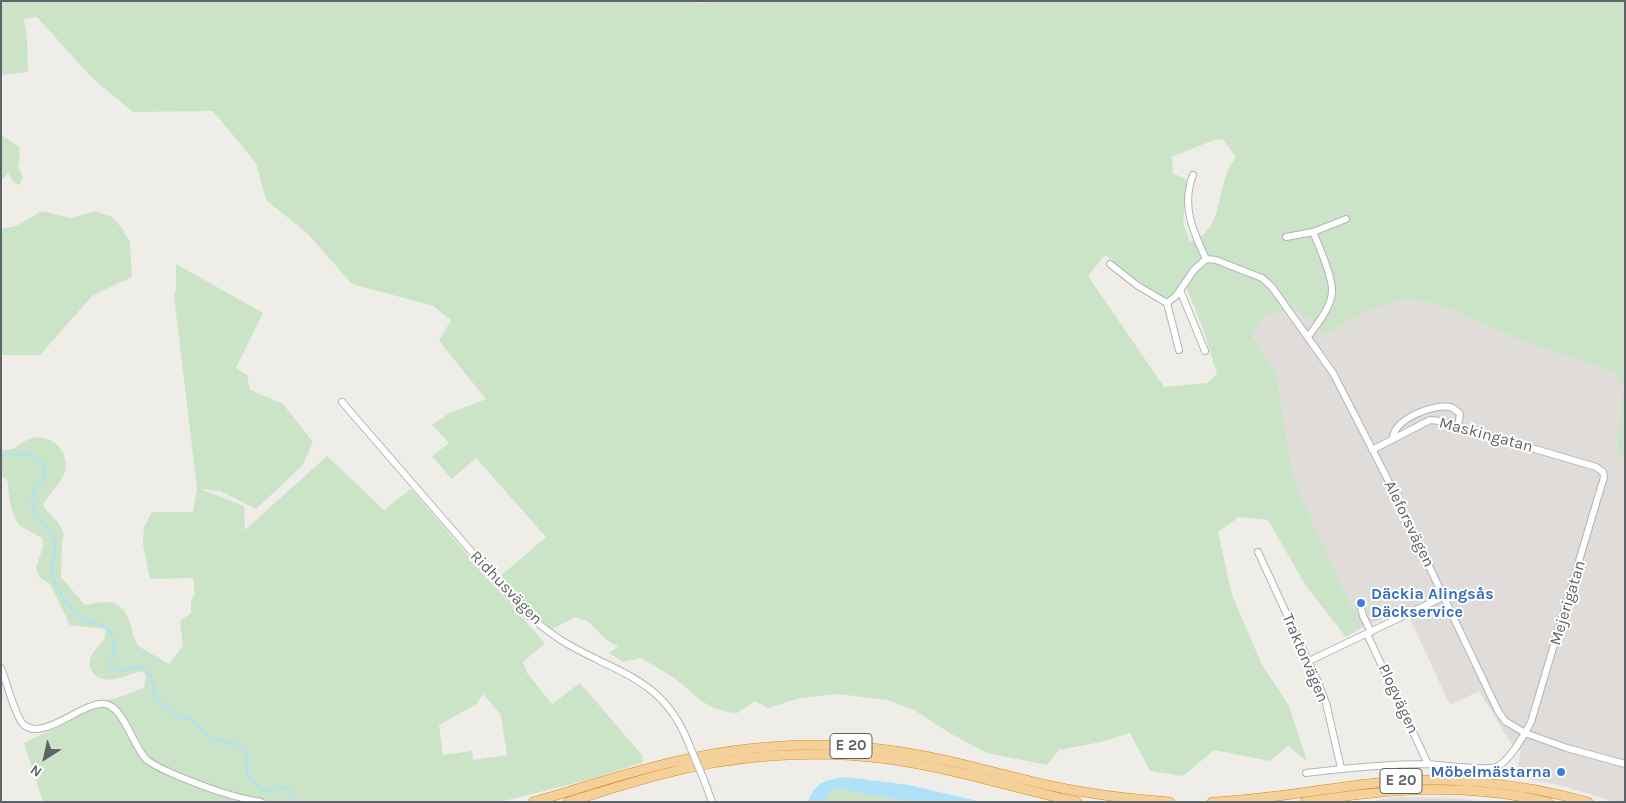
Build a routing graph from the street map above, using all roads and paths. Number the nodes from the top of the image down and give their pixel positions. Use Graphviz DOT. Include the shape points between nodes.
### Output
graph roads {
  1 [pos="1193,175"];
  2 [pos="1346,218"];
  3 [pos="1313,232"];
  4 [pos="1286,238"];
  5 [pos="1206,259"];
  6 [pos="1110,264"];
  7 [pos="1180,290"];
  8 [pos="1167,303"];
  9 [pos="1308,337"];
  10 [pos="1179,350"];
  11 [pos="1205,351"];
  12 [pos="342,402"];
  13 [pos="1458,426"];
  14 [pos="1393,439"];
  15 [pos="1372,450"];
  16 [pos="1603,472"];
  17 [pos="1258,552"];
  18 [pos="1443,597"];
  19 [pos="1360,604"];
  20 [pos="1369,633"];
  21 [pos="1309,661"];
  22 [pos="1,668"];
  23 [pos="1525,733"];
  24 [pos="1428,764"];
  25 [pos="1625,764"];
  26 [pos="1341,768"];
  27 [pos="1306,773"];
  28 [pos="261,802"];
  29 [pos="533,802"];
  30 [pos="568,802"];
  31 [pos="712,802"];
  32 [pos="1077,802"];
  33 [pos="1170,802"];
  34 [pos="1212,802"];
  35 [pos="1305,802"];
  36 [pos="1548,802"];
  37 [pos="1588,802"];
  1 -- 5 [label="street" via="1188,194 1188,216"];
  2 -- 3 [label="street"];
  3 -- 4 [label="street"];
  3 -- 9 [label="street" via="1326,264 1332,291 1328,305"];
  5 -- 7 [label="street"];
  5 -- 9 [label="street, Aleforsvägen" via="1262,278"];
  6 -- 8 [label="street"];
  7 -- 8 [label="street"];
  7 -- 11 [label="street"];
  8 -- 10 [label="street"];
  9 -- 15 [label="street, Aleforsvägen" via="1333,373"];
  12 -- 31 [label="street, Ridhusvägen, bridge" via="522,610 565,642 626,672 664,702 676,717"];
  13 -- 14 [label="street, Maskingatan" via="1430,420"];
  13 -- 14 [label="street" via="1460,414 1455,409 1436,409 1403,421"];
  13 -- 16 [label="street, Maskingatan" via="1596,467"];
  14 -- 15 [label="street, Maskingatan"];
  15 -- 18 [label="street, Aleforsvägen"];
  16 -- 23 [label="street, Mejerigatan" via="1603,484 1581,560"];
  17 -- 21 [label="street, Traktorvägen"];
  18 -- 20 [label="street"];
  18 -- 23 [label="street, Aleforsvägen" via="1498,711 1506,721"];
  19 -- 20 [label="street, Plogvägen"];
  20 -- 21 [label="street"];
  20 -- 24 [label="street, Plogvägen"];
  21 -- 26 [label="street, Traktorvägen" via="1326,703"];
  22 -- 28 [label="street" via="23,724 31,728 51,726 93,705 105,704 120,714 140,751 158,767 228,795"];
  23 -- 24 [label="street, Mejerigatan" via="1502,764 1496,767"];
  23 -- 25 [label="street, Aleforsvägen"];
  24 -- 26 [label="street"];
  26 -- 27 [label="street"];
  29 -- 33 [label="highway, E 20" via="648,768 723,752 822,745 920,754 1089,794"];
  30 -- 32 [label="highway, E 20" via="660,774 717,763 763,757 829,755 924,765"];
  34 -- 37 [label="highway, E 20" via="1368,784 1445,781 1523,788"];
  35 -- 36 [label="highway, E 20" via="1410,789 1496,793"];
}
